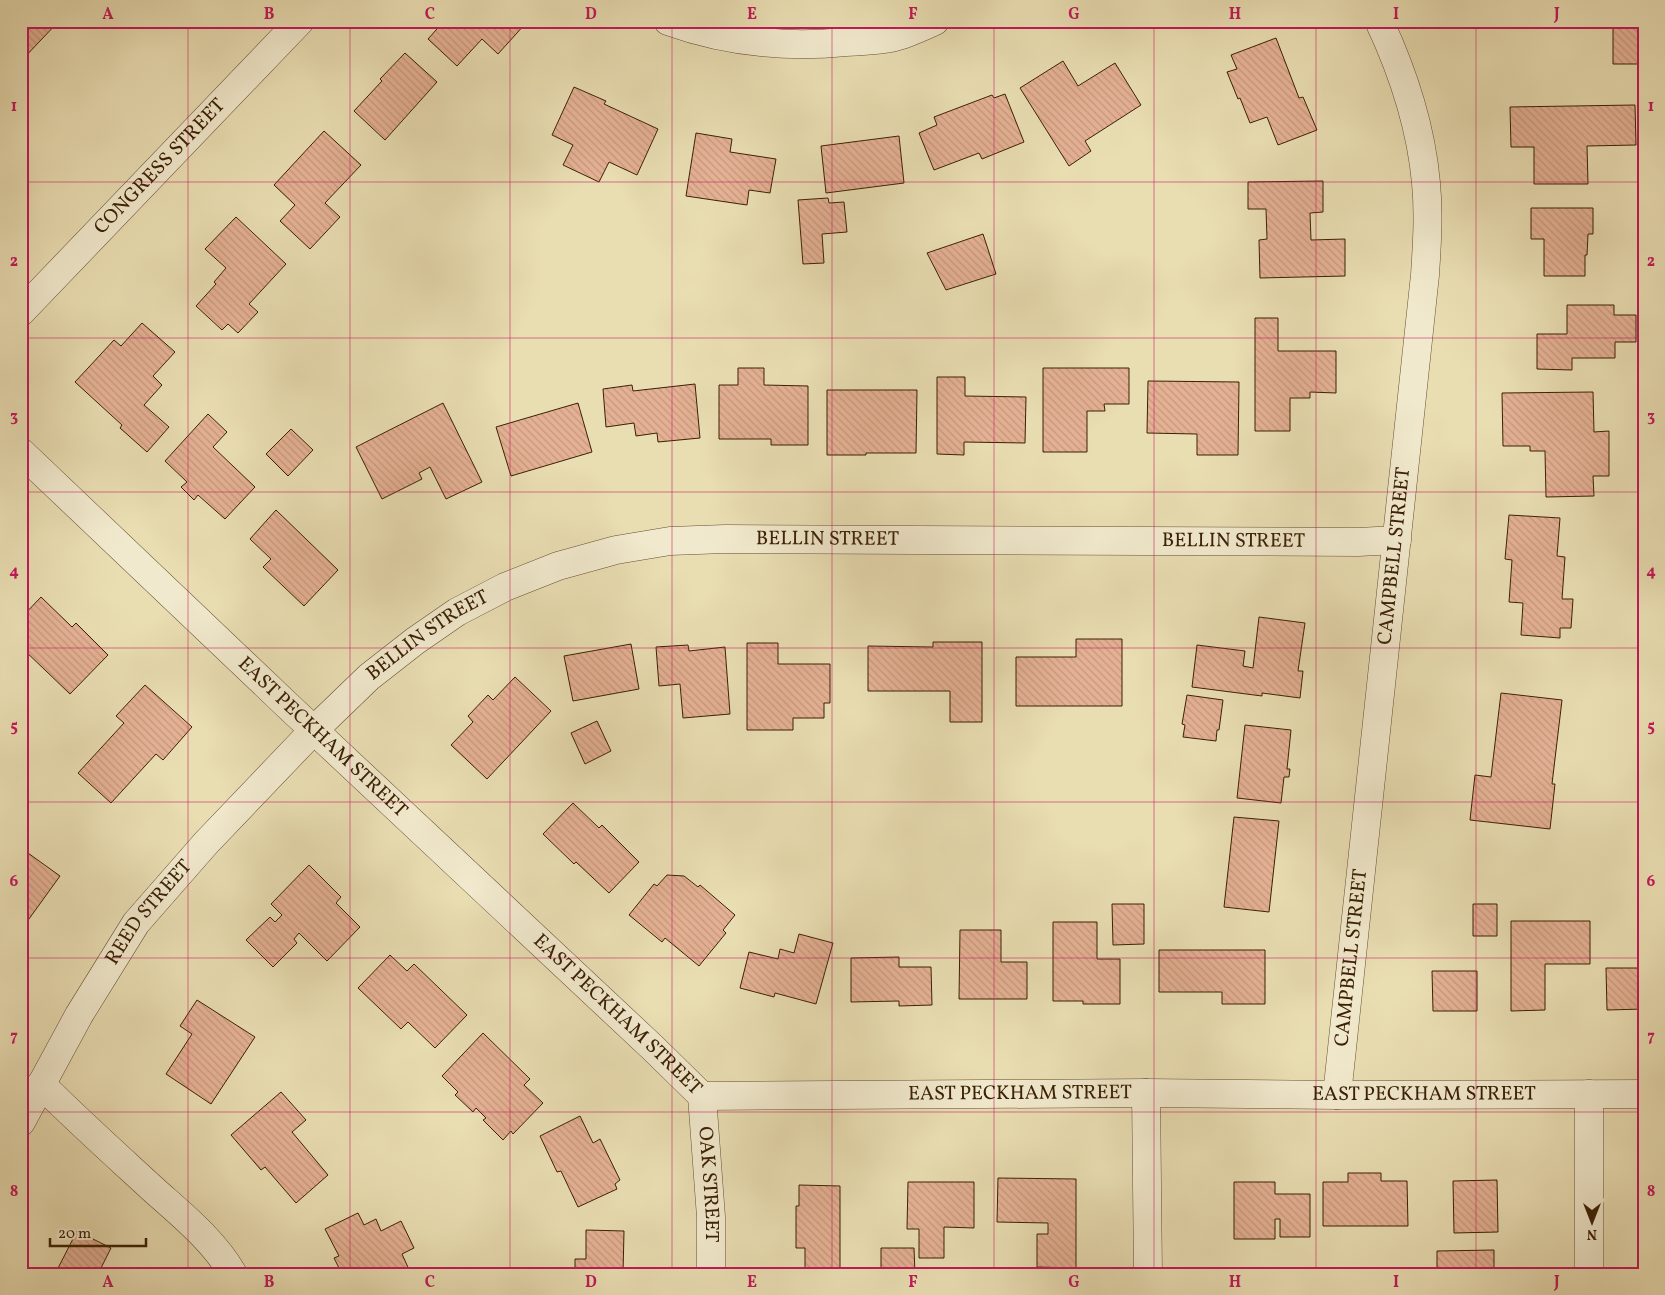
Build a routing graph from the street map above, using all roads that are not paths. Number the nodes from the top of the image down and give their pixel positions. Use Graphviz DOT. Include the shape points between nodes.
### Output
graph roads {
  1 [pos="300,21"];
  2 [pos="668,21"];
  3 [pos="935,21"];
  4 [pos="1379,21"];
  5 [pos="21,312"];
  6 [pos="21,452"];
  7 [pos="1397,540"];
  8 [pos="314,730"];
  9 [pos="41,1084"];
  10 [pos="1146,1093"];
  11 [pos="1589,1094"];
  12 [pos="1644,1094"];
  13 [pos="1337,1095"];
  14 [pos="702,1096"];
  15 [pos="21,1122"];
  16 [pos="233,1274"];
  17 [pos="711,1274"];
  18 [pos="1148,1274"];
  19 [pos="1589,1274"];
  1 -- 5 [label="street, CONGRESS STREET"];
  2 -- 3 [label="street" via="741,41 813,45 894,37"];
  4 -- 7 [label="street, CAMPBELL STREET" via="1408,92 1419,136 1426,182 1428,229"];
  6 -- 8 [label="street, EAST PECKHAM STREET"];
  7 -- 8 [label="street, BELLIN STREET" via="725,539 670,541 616,550 505,587 457,612 369,677"];
  7 -- 13 [label="street, CAMPBELL STREET"];
  8 -- 9 [label="street, REED STREET" via="206,843 136,923"];
  8 -- 14 [label="street, EAST PECKHAM STREET"];
  9 -- 15 [label="street, REED STREET"];
  9 -- 16 [label="street" via="198,1230"];
  10 -- 13 [label="street, EAST PECKHAM STREET"];
  10 -- 14 [label="street, EAST PECKHAM STREET"];
  10 -- 18 [label="street"];
  11 -- 12 [label="street, EAST PECKHAM STREET"];
  11 -- 13 [label="street, EAST PECKHAM STREET"];
  11 -- 19 [label="street"];
  14 -- 17 [label="street, OAK STREET" via="711,1217"];
}
